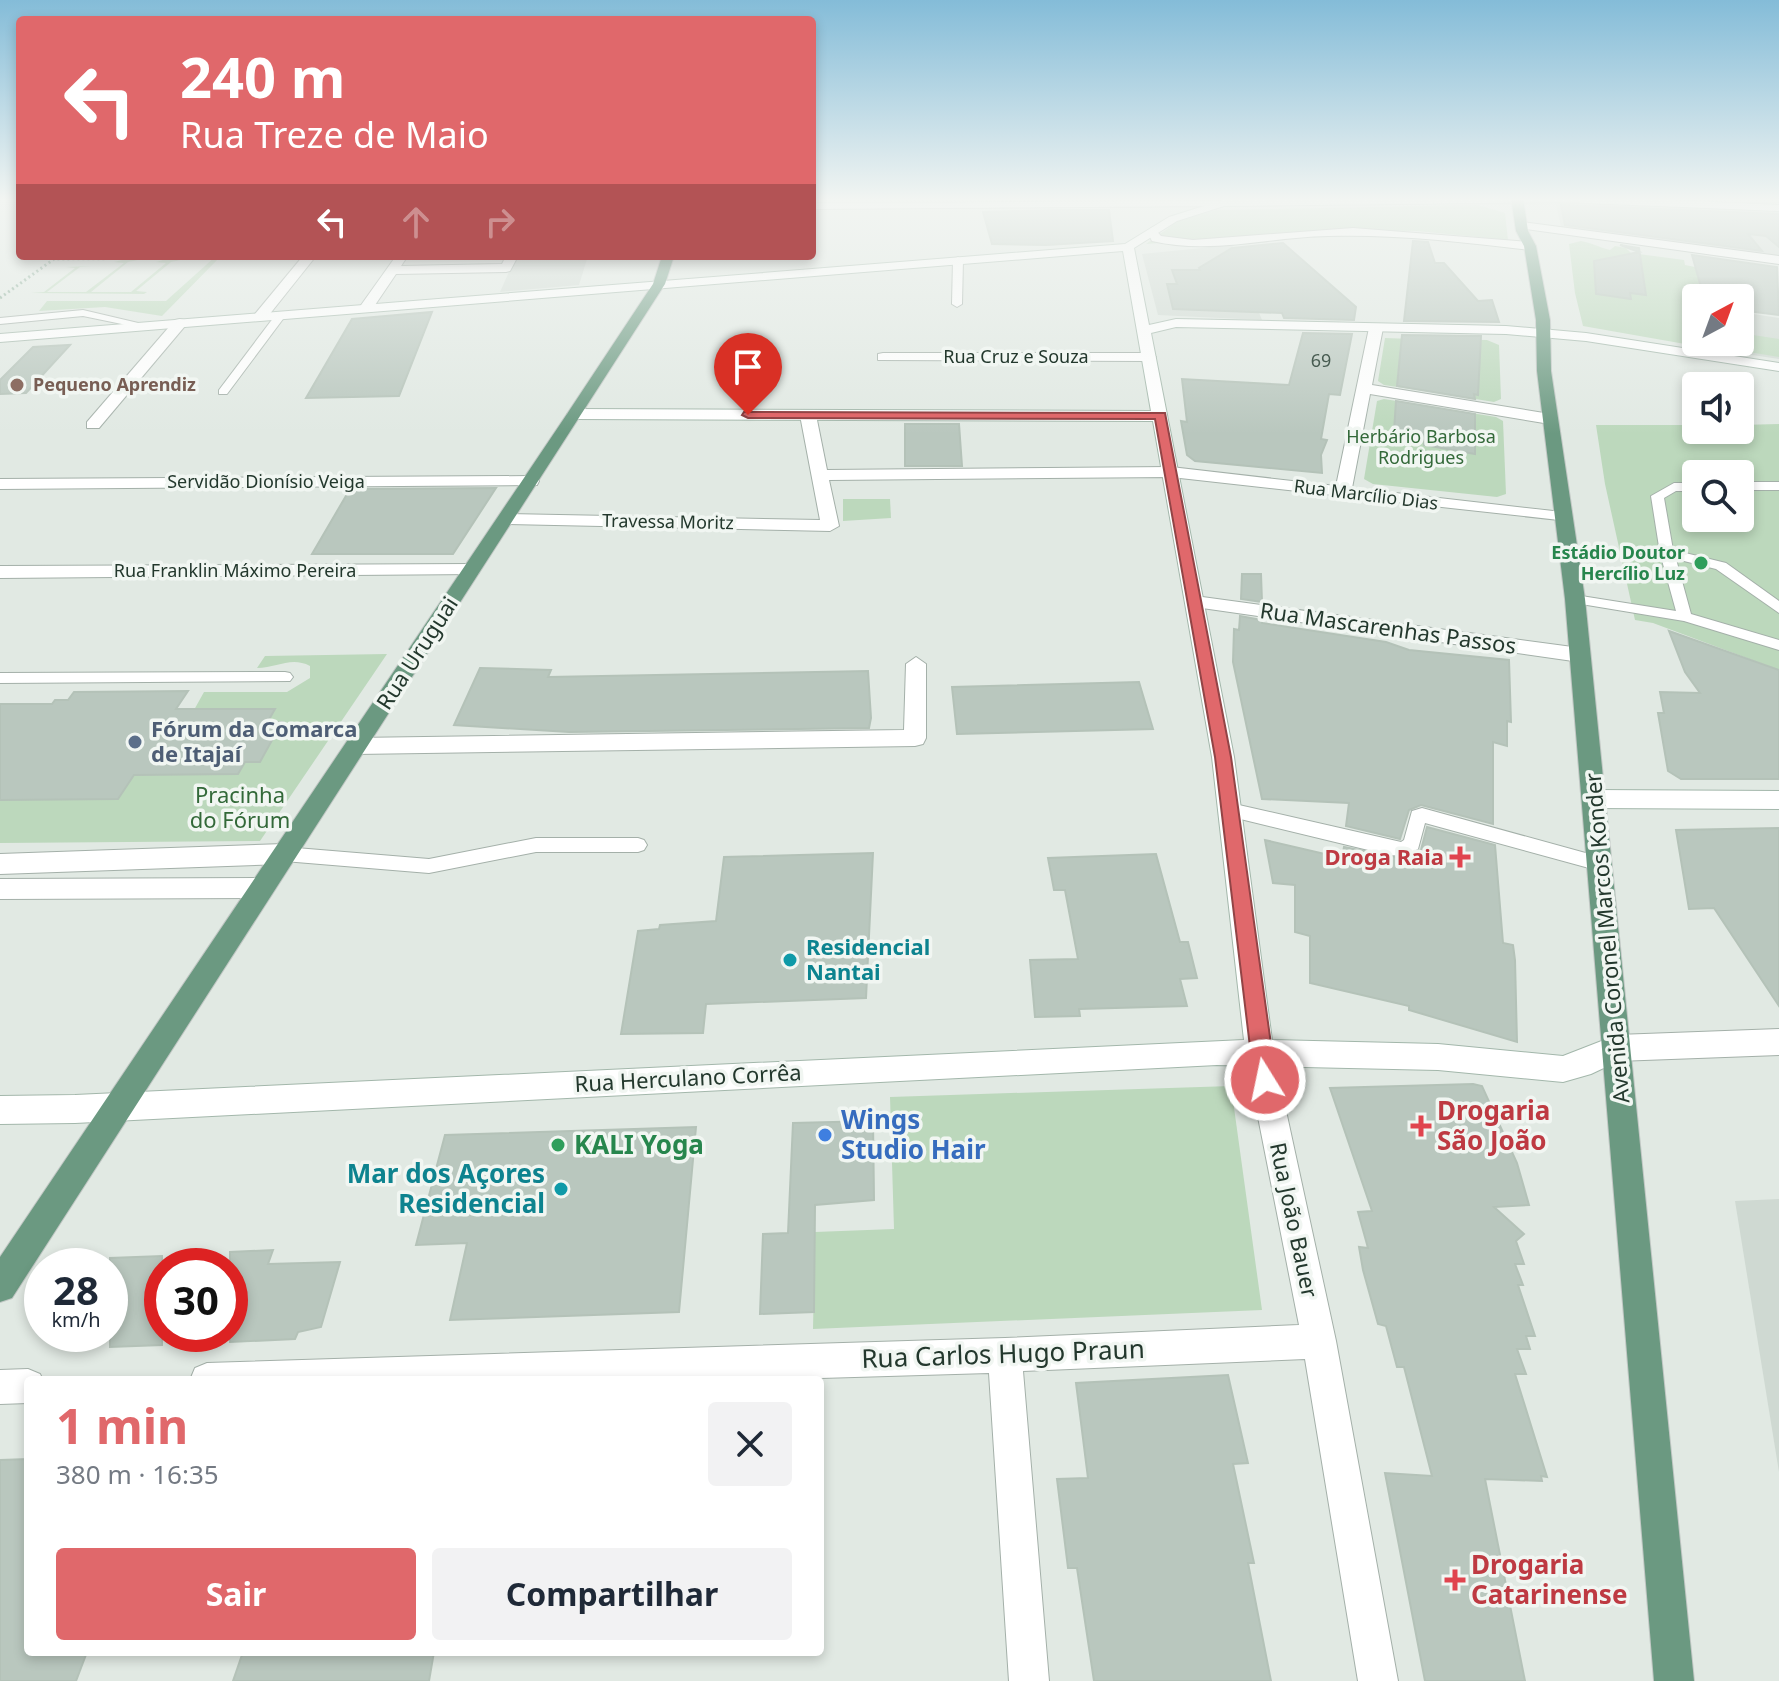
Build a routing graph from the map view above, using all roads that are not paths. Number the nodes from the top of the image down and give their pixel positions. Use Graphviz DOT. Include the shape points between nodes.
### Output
graph roads {
  1 [pos="293,276"];
  2 [pos="388,276"];
  3 [pos="661,276"];
  4 [pos="753,276"];
  5 [pos="958,276"];
  6 [pos="1134,276"];
  7 [pos="1535,276"];
  8 [pos="659,284"];
  9 [pos="957,304"];
  10 [pos="366,308"];
  11 [pos="1142,313"];
  12 [pos="281,315"];
  13 [pos="260,317"];
  14 [pos="0,321"];
  15 [pos="180,323"];
  16 [pos="1176,323"];
  17 [pos="146,326"];
  18 [pos="1376,328"];
  19 [pos="1145,330"];
  20 [pos="1542,333"];
  21 [pos="0,338"];
  22 [pos="883,357"];
  23 [pos="1149,357"];
  24 [pos="1779,367"];
  25 [pos="1363,388"];
  26 [pos="223,392"];
  27 [pos="575,414"];
  28 [pos="808,415"];
  29 [pos="1160,416"];
  30 [pos="1550,419"];
  31 [pos="93,425"];
  32 [pos="1171,472"];
  33 [pos="822,475"];
  34 [pos="531,481"];
  35 [pos="0,484"];
  36 [pos="1754,486"];
  37 [pos="1779,486"];
  38 [pos="1682,487"];
  39 [pos="1343,492"];
  40 [pos="1562,517"];
  41 [pos="506,519"];
  42 [pos="1667,553"];
  43 [pos="471,570"];
  44 [pos="0,572"];
  45 [pos="1575,599"];
  46 [pos="1195,602"];
  47 [pos="1779,608"];
  48 [pos="1685,617"];
  49 [pos="1779,645"];
  50 [pos="1580,655"];
  51 [pos="916,664"];
  52 [pos="285,677"];
  53 [pos="0,678"];
  54 [pos="356,746"];
  55 [pos="1594,799"];
  56 [pos="1779,800"];
  57 [pos="1230,810"];
  58 [pos="638,845"];
  59 [pos="284,854"];
  60 [pos="0,864"];
  61 [pos="1600,864"];
  62 [pos="262,888"];
  63 [pos="0,889"];
  64 [pos="1779,1042"];
  65 [pos="1617,1048"];
  66 [pos="1259,1051"];
  67 [pos="118,1107"];
  68 [pos="0,1110"];
  69 [pos="0,1286"];
  70 [pos="1319,1341"];
  71 [pos="1005,1355"];
  72 [pos="335,1376"];
  73 [pos="24,1386"];
  74 [pos="0,1387"];
  75 [pos="1029,1681"];
  76 [pos="1378,1681"];
  77 [pos="1674,1681"];
  1 -- 13 [label="street"];
  2 -- 10 [label="street"];
  3 -- 8 [label="main road, Rua Uruguai"];
  4 -- 8 [label="street"];
  5 -- 9 [label="lane"];
  6 -- 11 [label="street, Rua João Bauer"];
  7 -- 20 [label="main road, Avenida Coronel Marcos Konder"];
  8 -- 10 [label="street"];
  8 -- 27 [label="main road, Rua Uruguai"];
  10 -- 12 [label="street"];
  11 -- 16 [label="street"];
  11 -- 19 [label="street, Rua João Bauer"];
  12 -- 13 [label="street"];
  12 -- 26 [label="lane"];
  13 -- 15 [label="street"];
  14 -- 17 [label="lane" via="83,313"];
  15 -- 17 [label="street"];
  15 -- 31 [label="street"];
  16 -- 18 [label="street"];
  16 -- 19 [label="street"];
  17 -- 21 [label="street"];
  18 -- 20 [label="street"];
  18 -- 25 [label="street"];
  19 -- 23 [label="street, Rua João Bauer"];
  20 -- 24 [label="street"];
  20 -- 30 [label="main road, Avenida Coronel Marcos Konder"];
  22 -- 23 [label="street, Rua Cruz e Souza"];
  23 -- 29 [label="street, Rua João Bauer"];
  25 -- 30 [label="street"];
  25 -- 39 [label="street"];
  27 -- 28 [label="street"];
  27 -- 34 [label="main road, Rua Uruguai"];
  28 -- 29 [label="street"];
  28 -- 33 [label="street"];
  29 -- 32 [label="street, Rua João Bauer"];
  30 -- 40 [label="main road, Avenida Coronel Marcos Konder"];
  32 -- 33 [label="street, Rua Marcílio Dias"];
  32 -- 39 [label="street, Rua Marcílio Dias"];
  32 -- 46 [label="street, Rua João Bauer"];
  33 -- 41 [label="street, Travessa Moritz" via="830,526"];
  34 -- 35 [label="street, Servidão Dionísio Veiga"];
  34 -- 41 [label="main road, Rua Uruguai"];
  36 -- 37 [label="lane"];
  38 -- 42 [label="lane" via="1657,496"];
  39 -- 40 [label="street, Rua Marcílio Dias"];
  40 -- 45 [label="main road, Avenida Coronel Marcos Konder"];
  41 -- 43 [label="main road, Rua Uruguai"];
  42 -- 47 [label="lane" via="1721,566"];
  42 -- 48 [label="lane"];
  43 -- 44 [label="street, Rua Franklin Máximo Pereira"];
  43 -- 54 [label="main road, Rua Uruguai"];
  45 -- 48 [label="lane"];
  45 -- 50 [label="main road, Avenida Coronel Marcos Konder"];
  46 -- 50 [label="street, Rua Mascarenhas Passos"];
  46 -- 57 [label="street, Rua João Bauer"];
  48 -- 49 [label="lane"];
  50 -- 55 [label="main road, Avenida Coronel Marcos Konder"];
  51 -- 54 [label="street" via="915,738"];
  52 -- 53 [label="lane"];
  54 -- 59 [label="main road, Rua Uruguai"];
  55 -- 56 [label="street"];
  55 -- 61 [label="main road, Avenida Coronel Marcos Konder"];
  57 -- 61 [label="lane" via="1403,849 1412,844 1422,815"];
  57 -- 66 [label="street, Rua João Bauer"];
  58 -- 59 [label="lane" via="536,845 429,866"];
  59 -- 60 [label="street"];
  59 -- 62 [label="main road, Rua Uruguai"];
  61 -- 65 [label="main road, Avenida Coronel Marcos Konder"];
  62 -- 63 [label="street"];
  62 -- 67 [label="main road, Rua Uruguai"];
  64 -- 65 [label="street"];
  65 -- 66 [label="street, Rua Herculano Corrêa" via="1563,1069 1438,1057"];
  65 -- 77 [label="main road, Avenida Coronel Marcos Konder"];
  66 -- 67 [label="street, Rua Herculano Corrêa"];
  66 -- 70 [label="street, Rua João Bauer"];
  67 -- 68 [label="street, Rua Herculano Corrêa"];
  67 -- 69 [label="main road, Rua Uruguai"];
  70 -- 71 [label="street, Rua Carlos Hugo Praun"];
  70 -- 76 [label="street, Rua João Bauer"];
  71 -- 72 [label="street, Rua Carlos Hugo Praun"];
  71 -- 75 [label="street"];
  73 -- 74 [label="street"];
}
